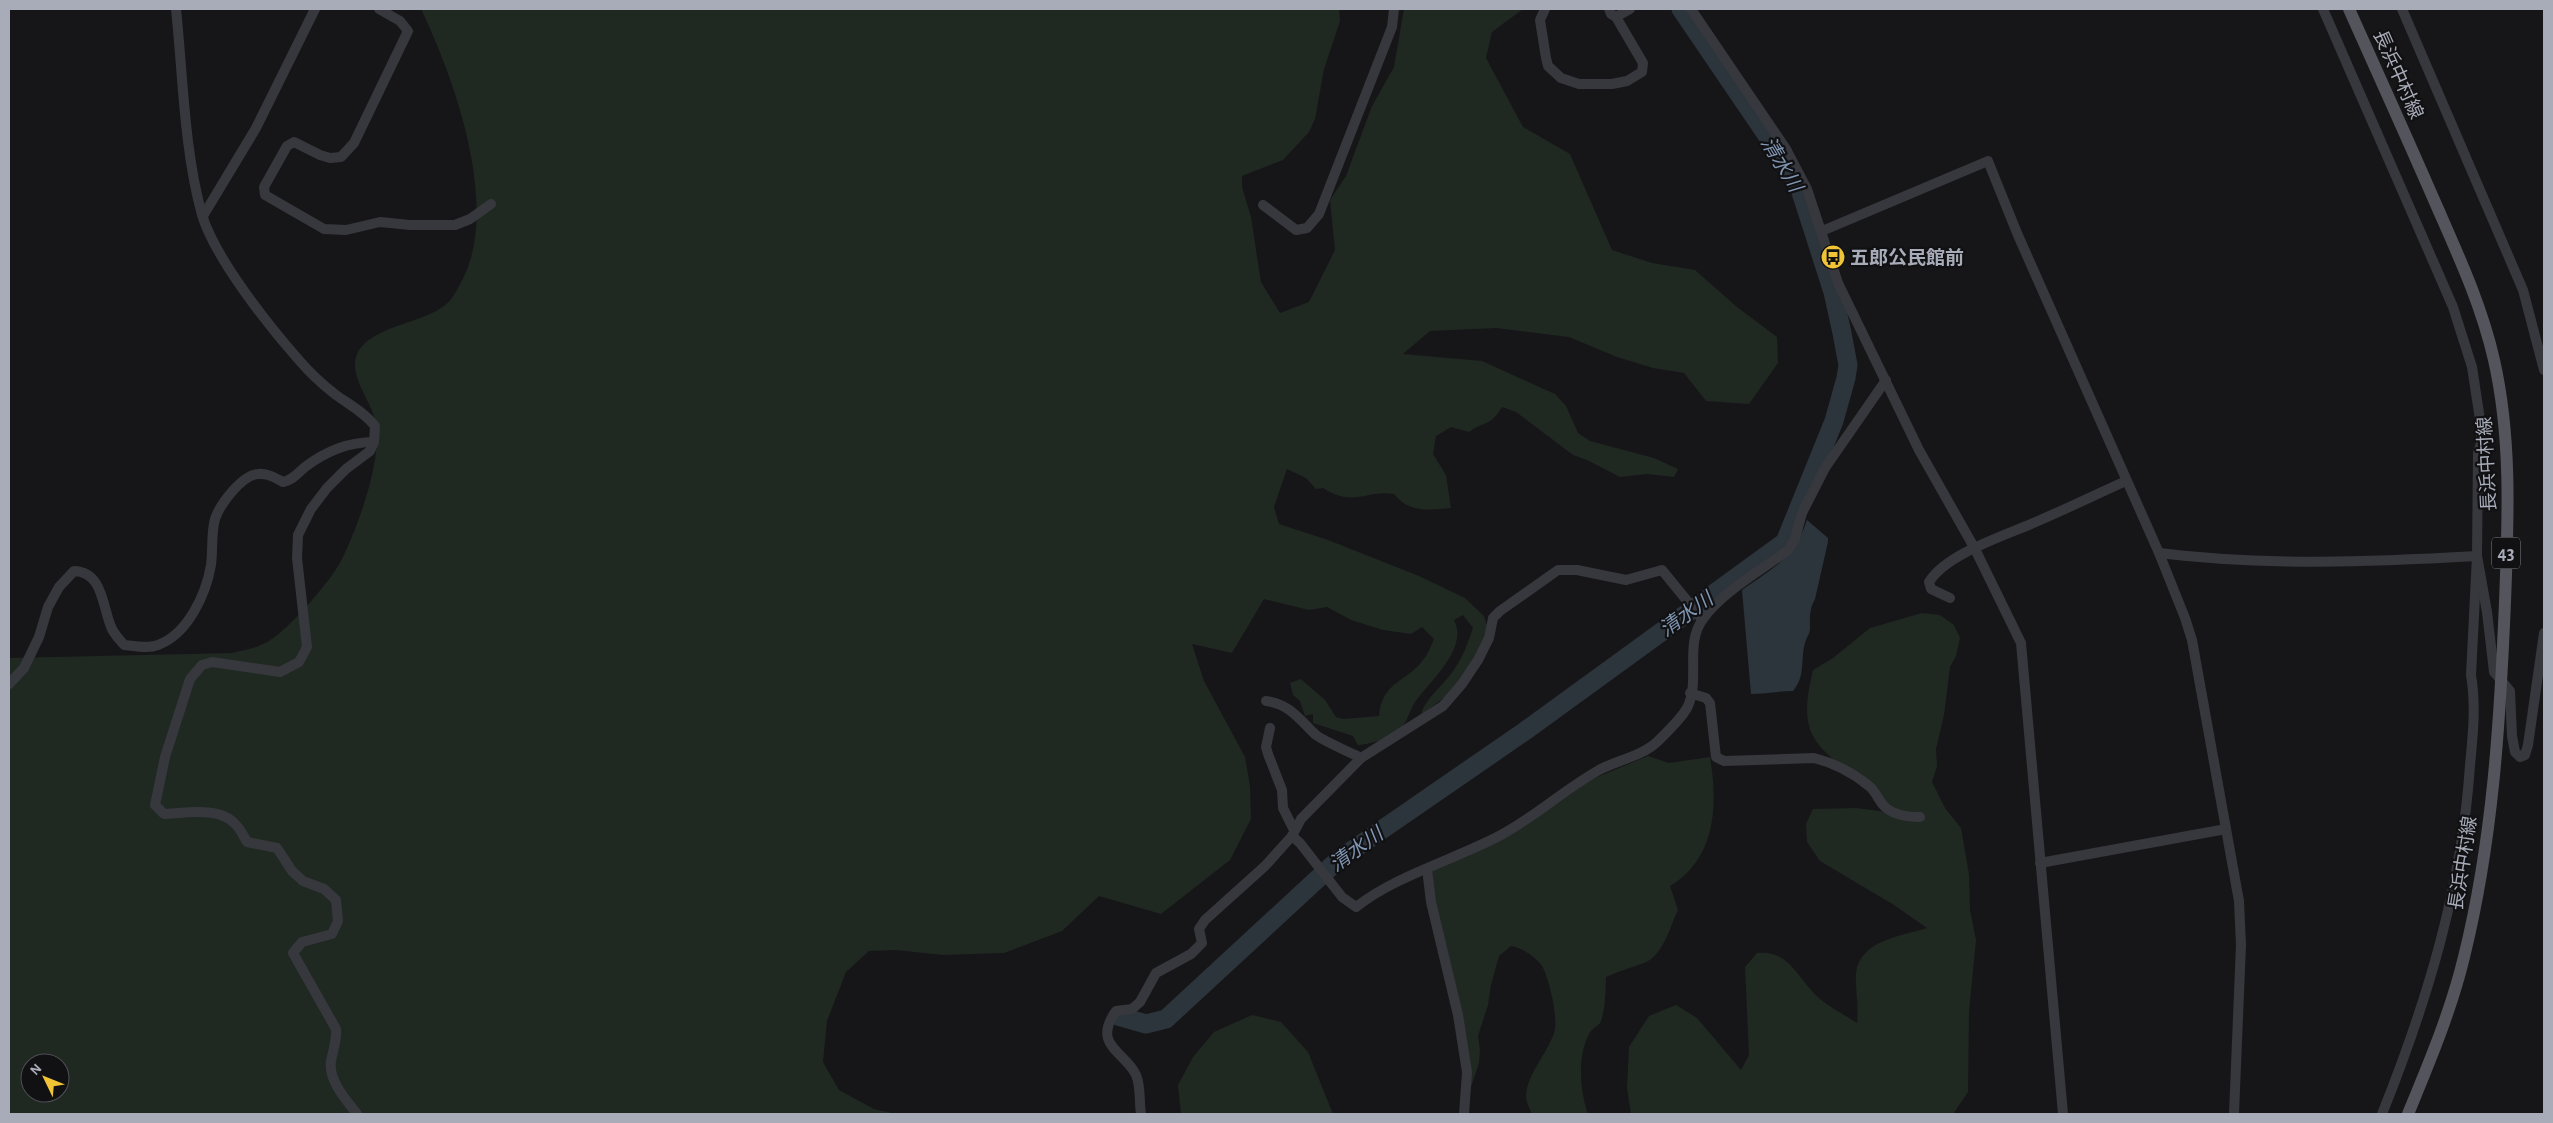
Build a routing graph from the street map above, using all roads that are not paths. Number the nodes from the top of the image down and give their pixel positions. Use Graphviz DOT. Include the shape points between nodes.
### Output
graph roads {
  1 [pos="176,9"];
  2 [pos="316,9"];
  3 [pos="379,9"];
  4 [pos="1394,9"];
  5 [pos="1546,9"];
  6 [pos="1609,9"];
  7 [pos="1630,9"];
  8 [pos="1691,9"];
  9 [pos="2323,9"];
  10 [pos="2349,9"];
  11 [pos="2402,9"];
  12 [pos="1616,17"];
  13 [pos="491,204"];
  14 [pos="1263,205"];
  15 [pos="203,216"];
  16 [pos="1822,231"];
  17 [pos="2544,370"];
  18 [pos="1886,380"];
  19 [pos="374,442"];
  20 [pos="2126,481"];
  21 [pos="1974,549"];
  22 [pos="2159,553"];
  23 [pos="2477,556"];
  24 [pos="1950,598"];
  25 [pos="1702,619"];
  26 [pos="2544,633"];
  27 [pos="2501,681"];
  28 [pos="9,684"];
  29 [pos="1690,693"];
  30 [pos="1266,701"];
  31 [pos="1270,728"];
  32 [pos="1361,758"];
  33 [pos="1920,817"];
  34 [pos="2226,829"];
  35 [pos="1293,833"];
  36 [pos="2040,863"];
  37 [pos="1427,870"];
  38 [pos="356,1114"];
  39 [pos="1140,1114"];
  40 [pos="1464,1114"];
  41 [pos="2063,1114"];
  42 [pos="2234,1114"];
  43 [pos="2382,1114"];
  44 [pos="2408,1114"];
  1 -- 15 [label="street" via="190,149"];
  2 -- 15 [label="street" via="264,112"];
  3 -- 13 [label="street" via="400,21 408,31 354,143 341,157 330,158 294,142 287,146 264,188 265,195 324,229 346,230 380,222 456,225"];
  4 -- 14 [label="street" via="1392,27 1319,214 1307,228 1296,230"];
  5 -- 12 [label="street" via="1540,20 1548,66 1561,78 1579,84 1612,84 1627,81 1642,72 1643,63"];
  6 -- 12 [label="street"];
  7 -- 12 [label="street"];
  8 -- 16 [label="street" via="1786,148 1808,189"];
  9 -- 23 [label="street" via="2453,306 2472,366 2481,426"];
  10 -- 27 [label="main road, 長浜中村線 / 43" via="2476,296 2494,361 2504,419 2507,485"];
  11 -- 17 [label="street" via="2523,290"];
  15 -- 19 [label="street" via="217,249 260,312 299,361 334,394 369,419 375,426"];
  16 -- 18 [label="street" via="1838,283"];
  16 -- 20 [label="street" via="1988,161"];
  18 -- 21 [label="street"];
  18 -- 25 [label="street" via="1825,468 1788,550"];
  19 -- 28 [label="street" via="355,442 330,451 291,481 283,482 268,474 256,474 245,479 224,500 215,520 210,567 193,614 171,638 158,646 124,645 112,630 95,581 88,574 74,571 58,587 24,668"];
  19 -- 38 [label="street" via="370,451 327,488 311,509 298,535 297,558 307,647 299,662 280,672 212,662 202,665 190,679 165,757 155,805 164,814 203,812 231,821 247,842 277,848 303,881 324,889 336,900 338,921 332,934 302,942 293,953 336,1029 330,1063 333,1077"];
  20 -- 21 [label="street"];
  20 -- 22 [label="street"];
  21 -- 24 [label="street" via="1944,566 1929,582 1931,589"];
  21 -- 36 [label="street" via="2021,643"];
  22 -- 23 [label="street" via="2223,560 2321,561"];
  22 -- 34 [label="street" via="2192,640"];
  23 -- 27 [label="street" via="2494,672"];
  23 -- 43 [label="street" via="2471,675 2473,729 2469,789 2459,854 2433,972 2411,1041"];
  25 -- 29 [label="street" via="1694,648"];
  25 -- 32 [label="street" via="1662,570 1626,580 1578,570 1558,570 1493,618 1489,638 1478,660 1443,706"];
  26 -- 27 [label="street" via="2528,745 2525,755 2520,758 2515,752 2512,736 2510,691"];
  27 -- 44 [label="main road, 長浜中村線 / 43" via="2499,739 2483,862 2464,958 2433,1053"];
  29 -- 33 [label="street" via="1706,698 1710,703 1716,758 1724,761 1814,758 1826,761 1848,771 1870,787 1888,809 1905,817"];
  29 -- 37 [label="street" via="1686,708 1645,751 1599,770 1503,834"];
  30 -- 32 [label="street" via="1297,714 1317,736"];
  31 -- 35 [label="street" via="1266,747"];
  32 -- 35 [label="street" via="1300,820"];
  34 -- 36 [label="street"];
  34 -- 42 [label="street" via="2239,900 2241,936"];
  35 -- 37 [label="street" via="1342,897 1356,907 1372,894"];
  35 -- 39 [label="street" via="1265,866 1205,920 1199,929 1202,943 1191,954 1156,973 1140,1002 1132,1009 1116,1011 1111,1017 1109,1040 1136,1076"];
  36 -- 41 [label="street"];
  37 -- 40 [label="street" via="1466,1062"];
}
